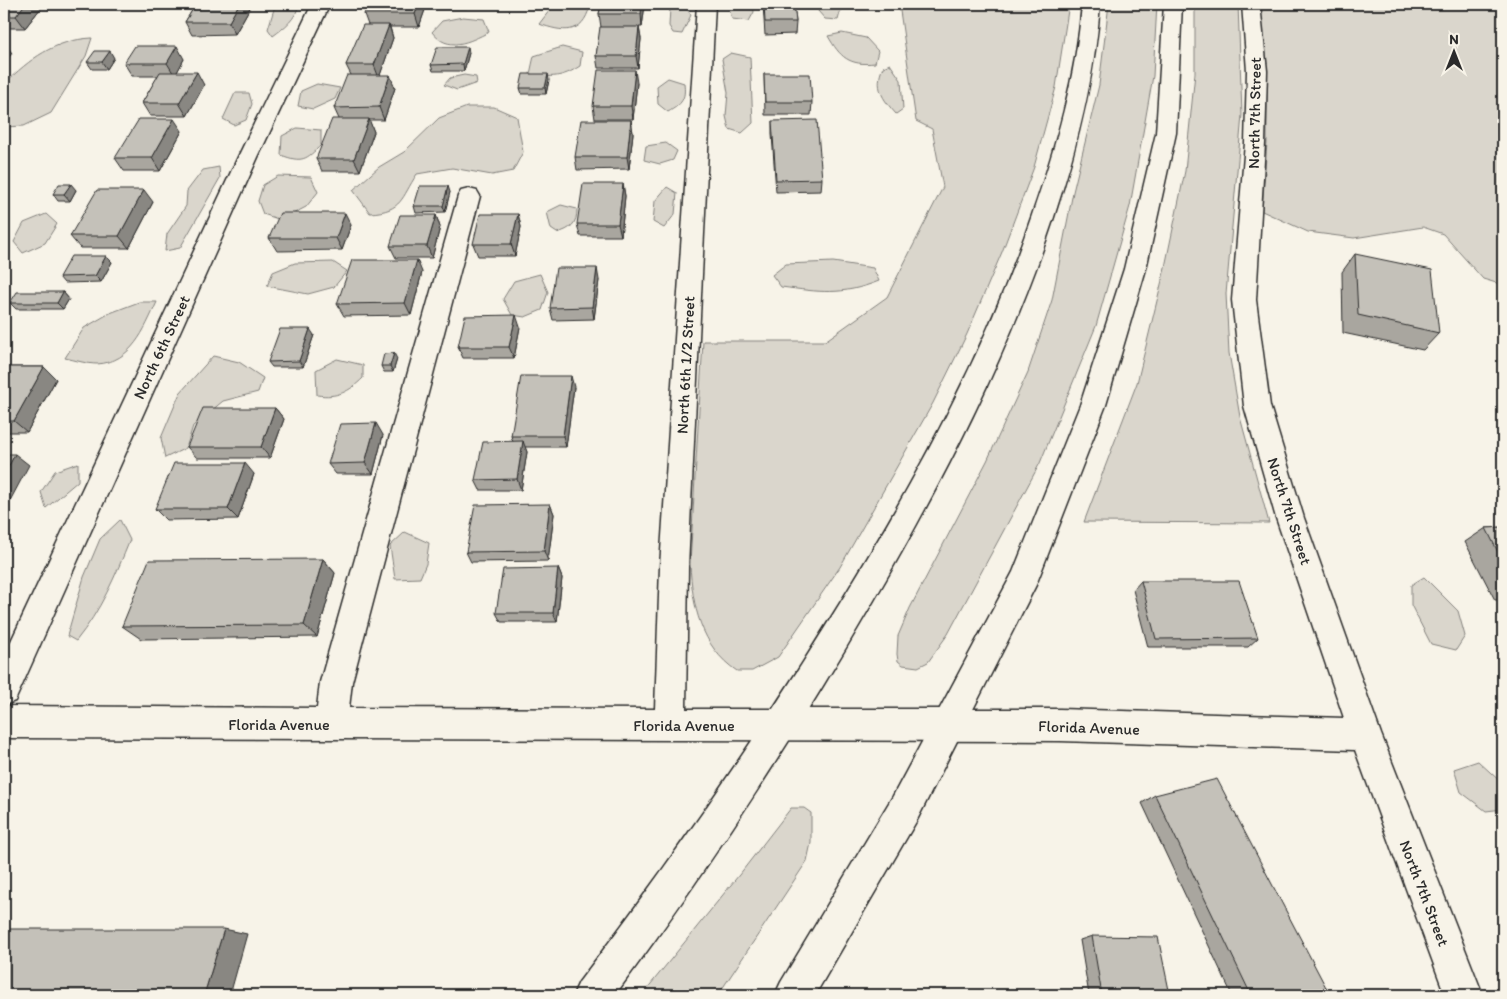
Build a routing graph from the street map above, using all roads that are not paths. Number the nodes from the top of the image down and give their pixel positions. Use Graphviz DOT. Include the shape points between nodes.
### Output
graph roads {
  1 [pos="321,4"];
  2 [pos="706,4"];
  3 [pos="1091,4"];
  4 [pos="1173,4"];
  5 [pos="1251,4"];
  6 [pos="469,196"];
  7 [pos="4,690"];
  8 [pos="4,722"];
  9 [pos="329,724"];
  10 [pos="670,726"];
  11 [pos="782,726"];
  12 [pos="948,726"];
  13 [pos="1365,734"];
  14 [pos="592,995"];
  15 [pos="794,995"];
  16 [pos="1464,995"];
  1 -- 7 [label="street, North 6th Street"];
  2 -- 10 [label="street, North 6th 1/2 Street" via="674,566"];
  3 -- 11 [label="street" via="1077,103 1065,150 1033,251 988,362 897,536"];
  4 -- 12 [label="street" via="1174,36 1166,133 1130,287 1093,405 1026,576"];
  5 -- 13 [label="street, North 7th Street" via="1257,71 1244,300 1257,406 1290,518"];
  6 -- 9 [label="street" via="336,682"];
  8 -- 9 [label="street, Florida Avenue"];
  9 -- 10 [label="street, Florida Avenue"];
  10 -- 11 [label="street, Florida Avenue"];
  11 -- 12 [label="street, Florida Avenue"];
  11 -- 14 [label="street" via="641,931"];
  12 -- 13 [label="street, Florida Avenue" via="1060,725"];
  12 -- 15 [label="street" via="905,808"];
  13 -- 16 [label="street, North 7th Street"];
}
